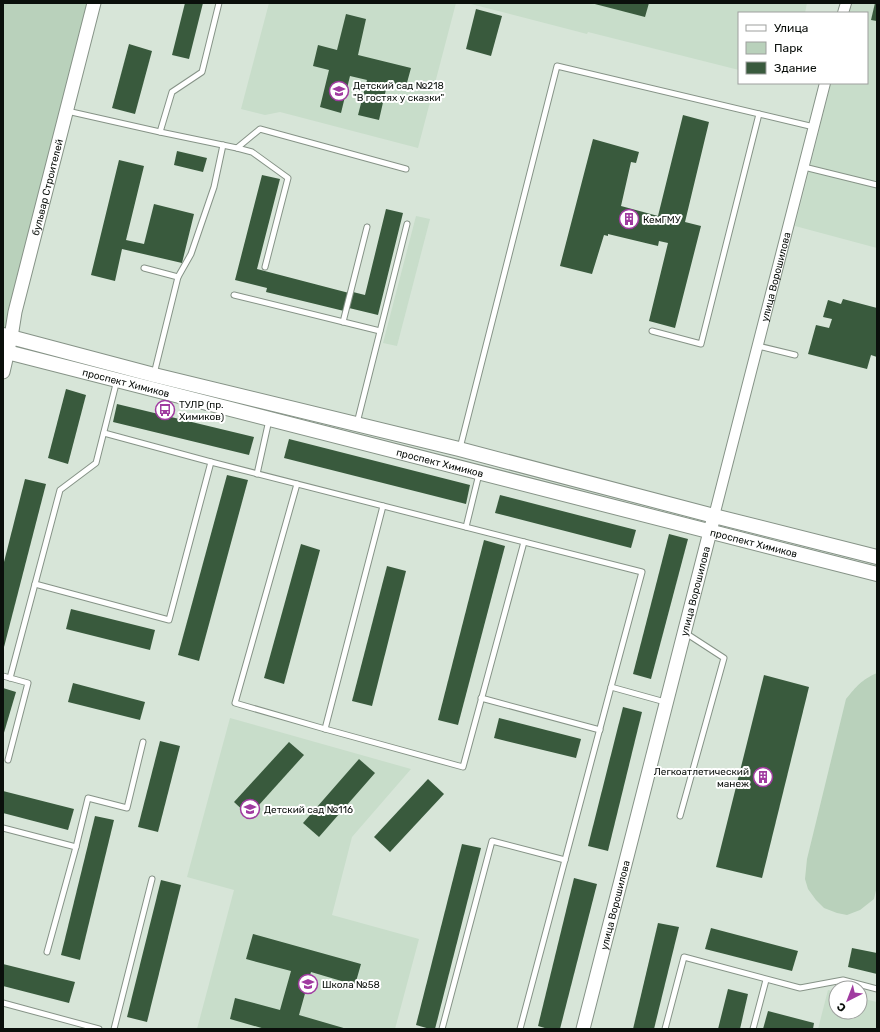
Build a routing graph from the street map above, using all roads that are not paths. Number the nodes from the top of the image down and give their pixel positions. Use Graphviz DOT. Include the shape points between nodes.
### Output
graph roads {
  1 [pos="94,3"];
  2 [pos="219,3"];
  3 [pos="825,84"];
  4 [pos="66,111"];
  5 [pos="759,114"];
  6 [pos="814,127"];
  7 [pos="160,132"];
  8 [pos="223,145"];
  9 [pos="237,148"];
  10 [pos="804,167"];
  11 [pos="406,169"];
  12 [pos="877,185"];
  13 [pos="407,224"];
  14 [pos="367,227"];
  15 [pos="265,267"];
  16 [pos="144,268"];
  17 [pos="178,277"];
  18 [pos="234,295"];
  19 [pos="343,322"];
  20 [pos="380,331"];
  21 [pos="652,331"];
  22 [pos="7,336"];
  23 [pos="758,346"];
  24 [pos="5,351"];
  25 [pos="795,355"];
  26 [pos="3,372"];
  27 [pos="154,375"];
  28 [pos="117,380"];
  29 [pos="270,419"];
  30 [pos="357,424"];
  31 [pos="104,433"];
  32 [pos="460,448"];
  33 [pos="210,462"];
  34 [pos="479,472"];
  35 [pos="257,474"];
  36 [pos="297,484"];
  37 [pos="383,506"];
  38 [pos="714,516"];
  39 [pos="466,528"];
  40 [pos="710,531"];
  41 [pos="524,542"];
  42 [pos="877,557"];
  43 [pos="877,574"];
  44 [pos="35,584"];
  45 [pos="684,632"];
  46 [pos="3,676"];
  47 [pos="10,678"];
  48 [pos="611,687"];
  49 [pos="481,698"];
  50 [pos="666,702"];
  51 [pos="325,729"];
  52 [pos="600,730"];
  53 [pos="143,742"];
  54 [pos="8,760"];
  55 [pos="680,816"];
  56 [pos="3,828"];
  57 [pos="76,847"];
  58 [pos="565,860"];
  59 [pos="152,880"];
  60 [pos="47,952"];
  61 [pos="766,980"];
  62 [pos="877,989"];
  63 [pos="3,1003"];
  64 [pos="99,1029"];
  65 [pos="114,1029"];
  66 [pos="442,1029"];
  67 [pos="520,1029"];
  68 [pos="583,1029"];
  69 [pos="665,1029"];
  70 [pos="753,1029"];
  1 -- 4 [label="street, бульвар Строителей"];
  2 -- 7 [label="lane" via="202,72 172,92"];
  3 -- 6 [label="street, улица Ворошилова"];
  4 -- 7 [label="lane"];
  4 -- 22 [label="street, бульвар Строителей"];
  5 -- 6 [label="lane"];
  5 -- 21 [label="lane" via="701,344"];
  5 -- 32 [label="lane" via="557,66"];
  6 -- 10 [label="street, улица Ворошилова"];
  7 -- 8 [label="lane"];
  8 -- 9 [label="lane"];
  8 -- 17 [label="lane" via="214,187 191,254"];
  9 -- 11 [label="lane" via="260,129"];
  9 -- 15 [label="lane" via="252,152 288,178"];
  10 -- 12 [label="lane"];
  10 -- 23 [label="street, улица Ворошилова"];
  13 -- 20 [label="lane"];
  14 -- 19 [label="lane"];
  16 -- 17 [label="lane"];
  17 -- 27 [label="lane"];
  18 -- 19 [label="lane"];
  19 -- 20 [label="lane"];
  20 -- 30 [label="lane"];
  22 -- 24 [label="street, бульвар Строителей"];
  22 -- 27 [label="main road, проспект Химиков"];
  23 -- 25 [label="lane"];
  23 -- 38 [label="street, улица Ворошилова"];
  24 -- 26 [label="street, бульвар Строителей"];
  24 -- 28 [label="main road, проспект Химиков"];
  27 -- 30 [label="main road, проспект Химиков"];
  28 -- 29 [label="main road, проспект Химиков"];
  28 -- 31 [label="lane"];
  29 -- 34 [label="main road, проспект Химиков"];
  29 -- 35 [label="lane"];
  30 -- 32 [label="main road, проспект Химиков"];
  31 -- 33 [label="lane"];
  31 -- 44 [label="lane" via="96,463 60,490"];
  32 -- 38 [label="main road, проспект Химиков"];
  33 -- 35 [label="lane"];
  33 -- 44 [label="lane" via="170,620"];
  34 -- 39 [label="lane"];
  34 -- 40 [label="main road, проспект Химиков"];
  35 -- 36 [label="lane"];
  36 -- 37 [label="lane"];
  36 -- 51 [label="lane" via="236,703"];
  37 -- 39 [label="lane"];
  37 -- 51 [label="lane"];
  38 -- 40 [label="street, улица Ворошилова"];
  38 -- 42 [label="main road, проспект Химиков"];
  39 -- 41 [label="lane"];
  40 -- 43 [label="main road, проспект Химиков"];
  40 -- 45 [label="street, улица Ворошилова"];
  41 -- 48 [label="lane" via="642,572"];
  41 -- 49 [label="lane"];
  44 -- 47 [label="lane"];
  45 -- 50 [label="street, улица Ворошилова"];
  45 -- 55 [label="lane" via="724,658"];
  46 -- 47 [label="lane"];
  47 -- 54 [label="lane" via="28,683"];
  48 -- 50 [label="lane"];
  48 -- 52 [label="lane"];
  49 -- 51 [label="lane" via="463,767"];
  49 -- 52 [label="lane"];
  50 -- 68 [label="street, улица Ворошилова"];
  52 -- 58 [label="lane"];
  53 -- 57 [label="lane" via="127,808 88,798"];
  56 -- 57 [label="lane"];
  57 -- 60 [label="lane"];
  58 -- 66 [label="lane" via="492,841"];
  58 -- 67 [label="lane"];
  59 -- 65 [label="lane"];
  61 -- 62 [label="lane" via="800,988 843,980"];
  61 -- 69 [label="lane" via="684,957"];
  61 -- 70 [label="lane"];
  63 -- 64 [label="lane"];
}
